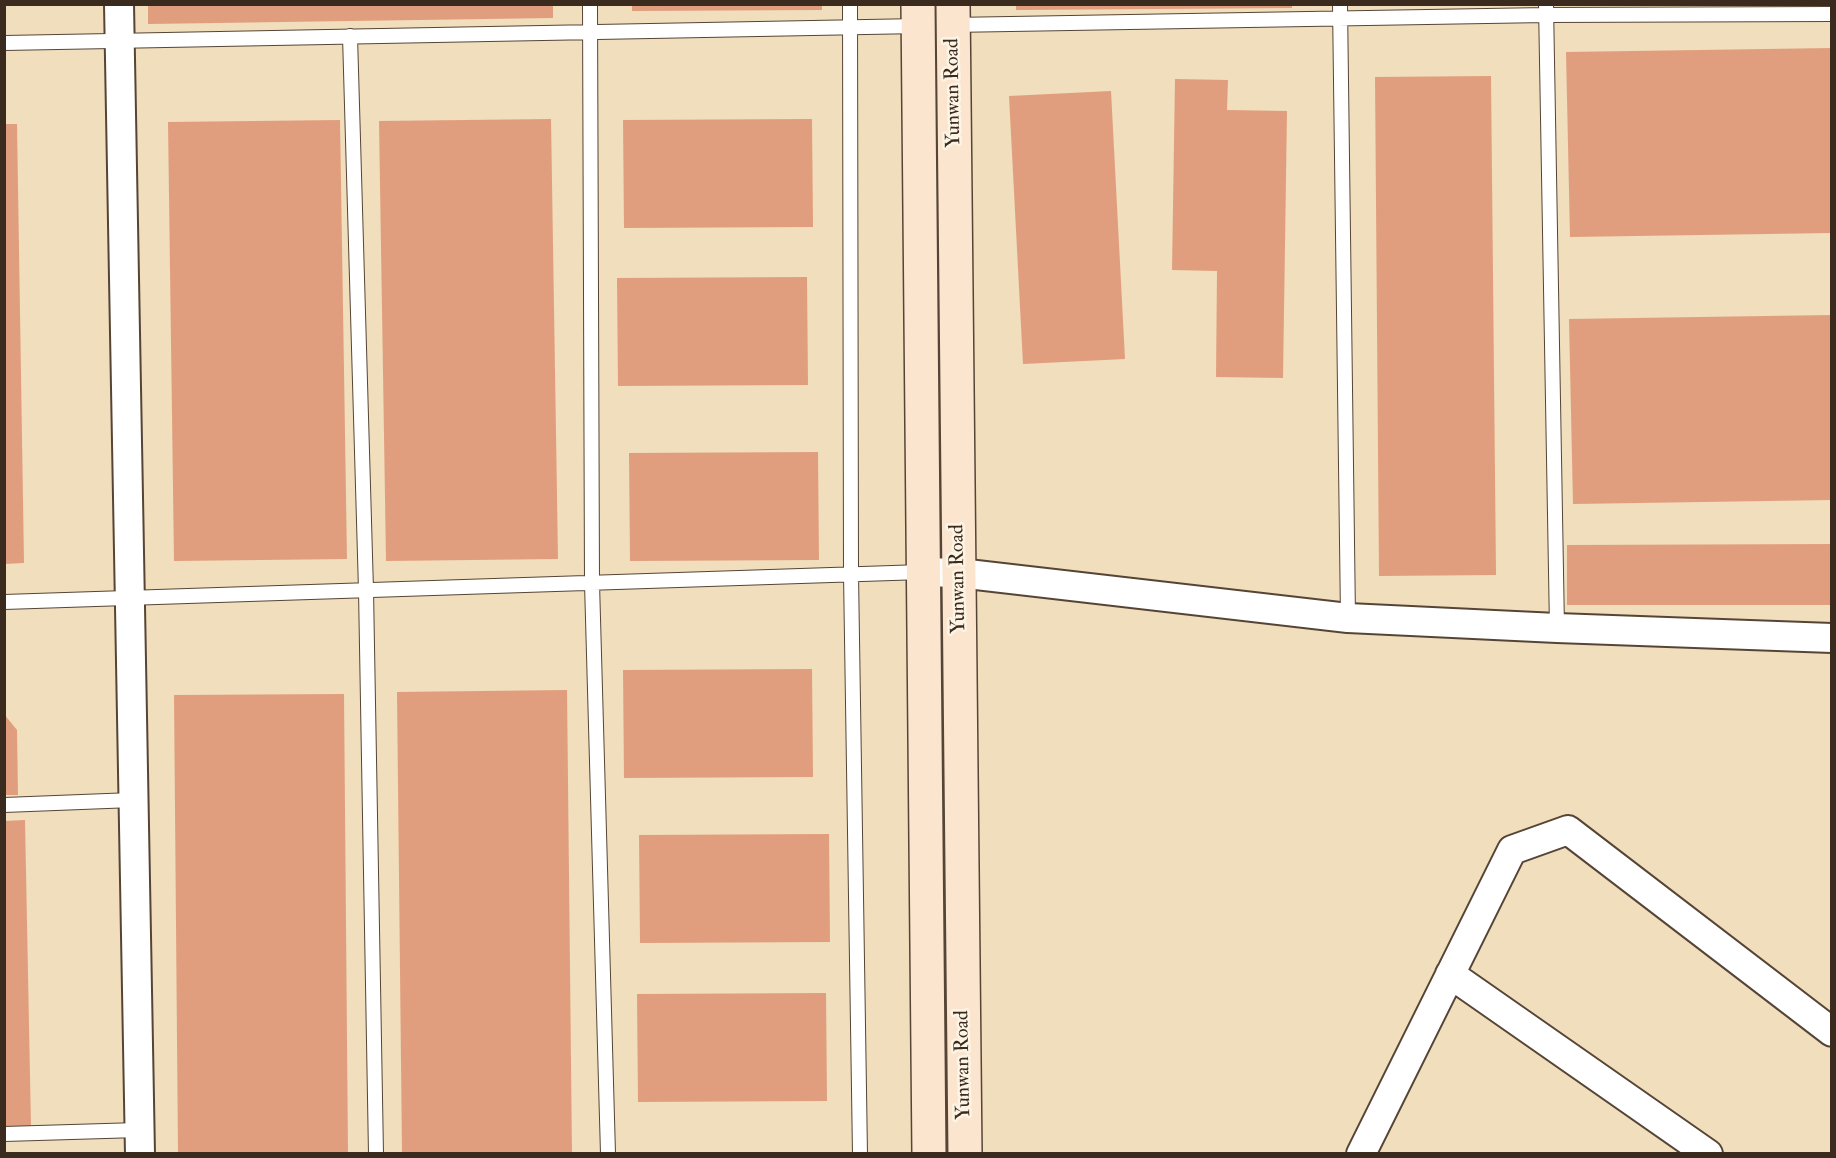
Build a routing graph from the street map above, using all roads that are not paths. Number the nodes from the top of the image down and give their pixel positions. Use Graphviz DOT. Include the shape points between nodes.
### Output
graph roads {
  1 [pos="119,4"];
  2 [pos="590,4"];
  3 [pos="850,4"];
  4 [pos="1546,10"];
  5 [pos="1340,11"];
  6 [pos="1832,14"];
  7 [pos="936,19"];
  8 [pos="850,27"];
  9 [pos="591,32"];
  10 [pos="350,36"];
  11 [pos="119,41"];
  12 [pos="4,43"];
  13 [pos="923,572"];
  14 [pos="959,573"];
  15 [pos="851,574"];
  16 [pos="592,583"];
  17 [pos="366,590"];
  18 [pos="129,598"];
  19 [pos="4,602"];
  20 [pos="1348,618"];
  21 [pos="1557,628"];
  22 [pos="1832,638"];
  23 [pos="133,800"];
  24 [pos="4,805"];
  25 [pos="1450,974"];
  26 [pos="1832,1032"];
  27 [pos="4,1134"];
  28 [pos="139,1142"];
  29 [pos="1370,1149"];
  30 [pos="376,1154"];
  31 [pos="608,1154"];
  32 [pos="860,1154"];
  33 [pos="928,1154"];
  34 [pos="965,1154"];
  35 [pos="1708,1154"];
  1 -- 11 [label="street"];
  2 -- 9 [label="lane"];
  3 -- 8 [label="lane"];
  4 -- 5 [label="lane"];
  4 -- 6 [label="lane"];
  4 -- 21 [label="lane"];
  5 -- 7 [label="lane"];
  5 -- 20 [label="lane"];
  7 -- 8 [label="lane"];
  7 -- 13 [label="main road, Yunwan Road"];
  7 -- 14 [label="main road, Yunwan Road"];
  8 -- 9 [label="lane"];
  8 -- 15 [label="lane"];
  9 -- 10 [label="lane"];
  9 -- 16 [label="lane"];
  10 -- 11 [label="lane"];
  10 -- 17 [label="lane"];
  11 -- 12 [label="lane"];
  11 -- 18 [label="street"];
  13 -- 14 [label="street"];
  13 -- 15 [label="lane"];
  13 -- 33 [label="main road, Yunwan Road"];
  14 -- 20 [label="street"];
  14 -- 34 [label="main road, Yunwan Road"];
  15 -- 16 [label="lane"];
  15 -- 32 [label="lane"];
  16 -- 17 [label="lane"];
  16 -- 31 [label="lane"];
  17 -- 18 [label="lane"];
  17 -- 30 [label="lane"];
  18 -- 19 [label="lane"];
  18 -- 23 [label="street"];
  20 -- 21 [label="street"];
  21 -- 22 [label="street"];
  23 -- 24 [label="lane"];
  23 -- 28 [label="street"];
  25 -- 26 [label="street" via="1512,850 1568,830"];
  25 -- 29 [label="street"];
  25 -- 35 [label="street"];
  27 -- 28 [label="lane"];
}
